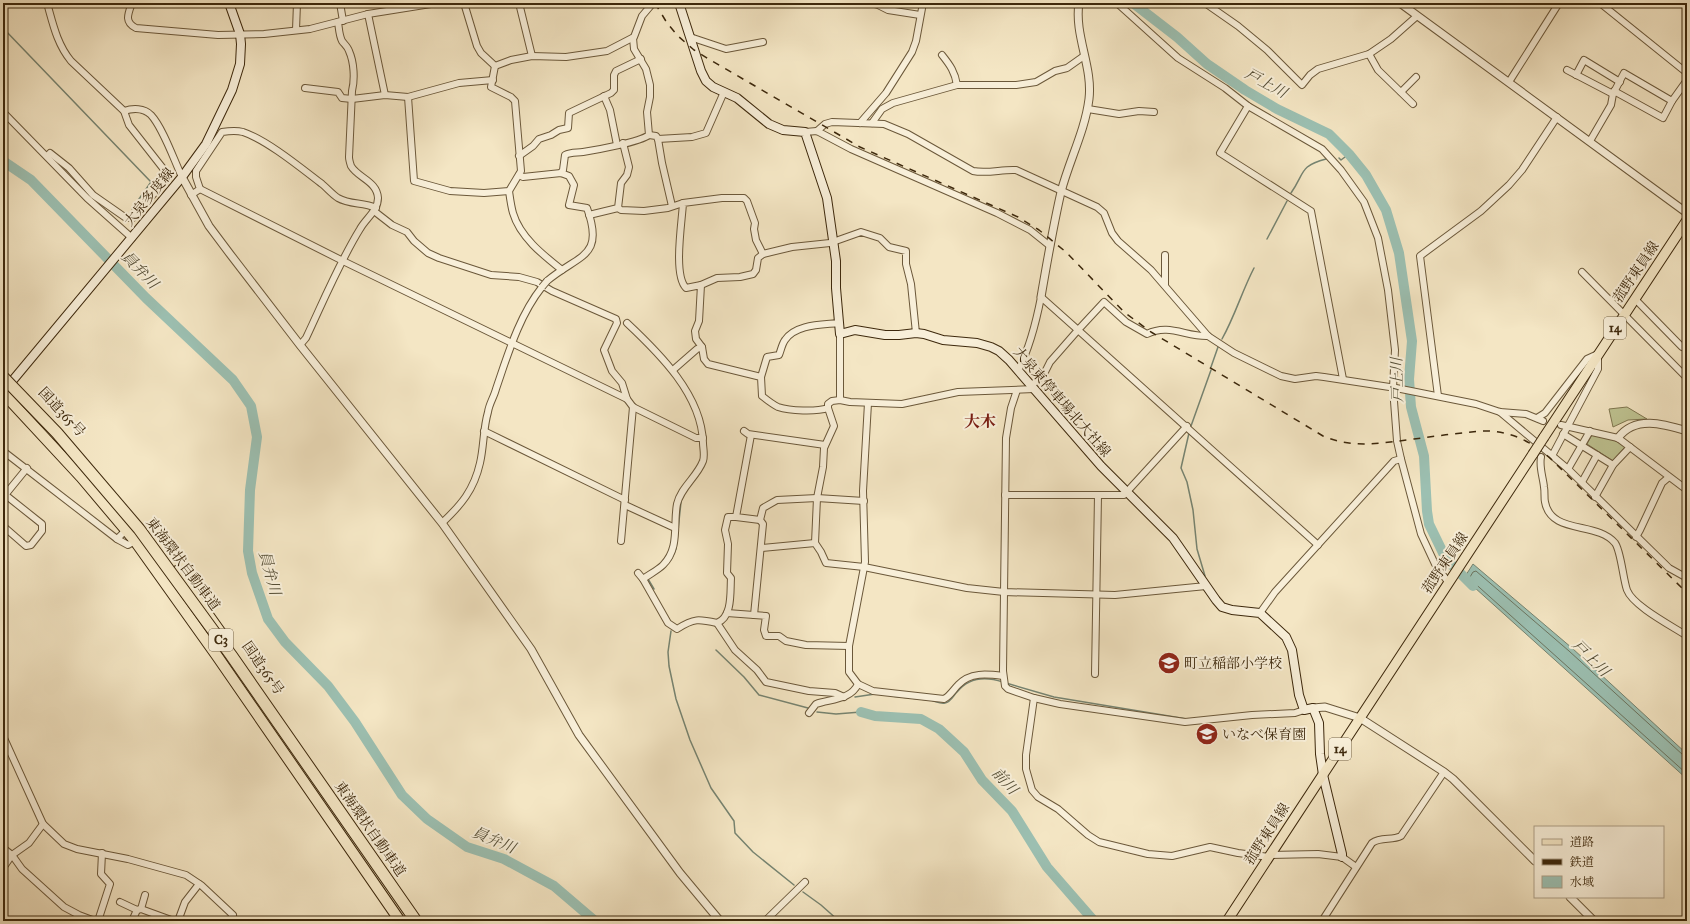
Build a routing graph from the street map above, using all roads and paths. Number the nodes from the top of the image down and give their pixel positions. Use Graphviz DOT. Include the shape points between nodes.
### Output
graph roads {
  1 [pos="47,3"];
  2 [pos="132,3"];
  3 [pos="229,3"];
  4 [pos="297,3"];
  5 [pos="340,3"];
  6 [pos="437,3"];
  7 [pos="464,3"];
  8 [pos="519,3"];
  9 [pos="653,3"];
  10 [pos="679,3"];
  11 [pos="871,3"];
  12 [pos="922,3"];
  13 [pos="1079,3"];
  14 [pos="1117,3"];
  15 [pos="1204,3"];
  16 [pos="1559,3"];
  17 [pos="1600,3"];
  18 [pos="1402,4"];
  19 [pos="368,14"];
  20 [pos="920,15"];
  21 [pos="1416,16"];
  22 [pos="341,22"];
  23 [pos="296,30"];
  24 [pos="240,34"];
  25 [pos="690,37"];
  26 [pos="633,38"];
  27 [pos="763,42"];
  28 [pos="1369,54"];
  29 [pos="942,55"];
  30 [pos="532,56"];
  31 [pos="1084,56"];
  32 [pos="641,59"];
  33 [pos="496,66"];
  34 [pos="1567,70"];
  35 [pos="1687,73"];
  36 [pos="1576,75"];
  37 [pos="1416,77"];
  38 [pos="493,80"];
  39 [pos="1687,80"];
  40 [pos="1508,82"];
  41 [pos="1620,82"];
  42 [pos="957,85"];
  43 [pos="305,88"];
  44 [pos="724,92"];
  45 [pos="1401,92"];
  46 [pos="1614,92"];
  47 [pos="385,96"];
  48 [pos="604,96"];
  49 [pos="408,97"];
  50 [pos="352,99"];
  51 [pos="1672,101"];
  52 [pos="1413,104"];
  53 [pos="1248,106"];
  54 [pos="1088,109"];
  55 [pos="124,111"];
  56 [pos="3,112"];
  57 [pos="1154,112"];
  58 [pos="1557,117"];
  59 [pos="872,122"];
  60 [pos="860,123"];
  61 [pos="817,131"];
  62 [pos="805,132"];
  63 [pos="649,135"];
  64 [pos="658,139"];
  65 [pos="1590,141"];
  66 [pos="620,144"];
  67 [pos="47,156"];
  68 [pos="519,156"];
  69 [pos="561,173"];
  70 [pos="519,175"];
  71 [pos="182,177"];
  72 [pos="200,189"];
  73 [pos="509,191"];
  74 [pos="1062,192"];
  75 [pos="191,195"];
  76 [pos="684,203"];
  77 [pos="672,206"];
  78 [pos="618,208"];
  79 [pos="375,209"];
  80 [pos="1687,213"];
  81 [pos="589,215"];
  82 [pos="1687,220"];
  83 [pos="129,241"];
  84 [pos="833,241"];
  85 [pos="1050,246"];
  86 [pos="763,254"];
  87 [pos="1165,255"];
  88 [pos="343,261"];
  89 [pos="562,270"];
  90 [pos="1582,272"];
  91 [pos="701,285"];
  92 [pos="1165,285"];
  93 [pos="1041,297"];
  94 [pos="1634,299"];
  95 [pos="1624,315"];
  96 [pos="626,323"];
  97 [pos="839,323"];
  98 [pos="1078,330"];
  99 [pos="916,332"];
  100 [pos="840,334"];
  101 [pos="1208,336"];
  102 [pos="512,344"];
  103 [pos="300,345"];
  104 [pos="702,347"];
  105 [pos="1682,348"];
  106 [pos="1598,354"];
  107 [pos="3,370"];
  108 [pos="673,370"];
  109 [pos="1018,371"];
  110 [pos="761,377"];
  111 [pos="1687,378"];
  112 [pos="8,379"];
  113 [pos="1343,379"];
  114 [pos="1032,387"];
  115 [pos="1395,388"];
  116 [pos="1017,390"];
  117 [pos="3,393"];
  118 [pos="1437,396"];
  119 [pos="627,399"];
  120 [pos="840,400"];
  121 [pos="868,403"];
  122 [pos="633,407"];
  123 [pos="828,408"];
  124 [pos="1500,412"];
  125 [pos="1537,418"];
  126 [pos="1543,421"];
  127 [pos="1187,426"];
  128 [pos="1565,426"];
  129 [pos="484,431"];
  130 [pos="744,431"];
  131 [pos="1590,431"];
  132 [pos="1687,431"];
  133 [pos="751,434"];
  134 [pos="1563,434"];
  135 [pos="703,438"];
  136 [pos="1618,438"];
  137 [pos="825,446"];
  138 [pos="1582,446"];
  139 [pos="1630,447"];
  140 [pos="3,451"];
  141 [pos="1552,454"];
  142 [pos="1597,455"];
  143 [pos="1537,456"];
  144 [pos="1401,459"];
  145 [pos="1613,465"];
  146 [pos="27,468"];
  147 [pos="1568,469"];
  148 [pos="1669,477"];
  149 [pos="1582,482"];
  150 [pos="1687,490"];
  151 [pos="1126,492"];
  152 [pos="4,494"];
  153 [pos="1006,495"];
  154 [pos="1098,496"];
  155 [pos="1596,497"];
  156 [pos="817,498"];
  157 [pos="864,501"];
  158 [pos="625,503"];
  159 [pos="736,517"];
  160 [pos="760,520"];
  161 [pos="442,523"];
  162 [pos="3,526"];
  163 [pos="675,528"];
  164 [pos="126,530"];
  165 [pos="1636,537"];
  166 [pos="117,540"];
  167 [pos="135,541"];
  168 [pos="622,541"];
  169 [pos="815,543"];
  170 [pos="1318,545"];
  171 [pos="761,548"];
  172 [pos="864,567"];
  173 [pos="638,573"];
  174 [pos="1687,578"];
  175 [pos="643,579"];
  176 [pos="1450,580"];
  177 [pos="1206,586"];
  178 [pos="1004,592"];
  179 [pos="1096,596"];
  180 [pos="727,613"];
  181 [pos="1260,613"];
  182 [pos="754,615"];
  183 [pos="717,623"];
  184 [pos="1687,636"];
  185 [pos="849,646"];
  186 [pos="1095,674"];
  187 [pos="1004,681"];
  188 [pos="858,684"];
  189 [pos="844,697"];
  190 [pos="1034,698"];
  191 [pos="1313,708"];
  192 [pos="1304,710"];
  193 [pos="809,713"];
  194 [pos="1360,718"];
  195 [pos="3,736"];
  196 [pos="1444,772"];
  197 [pos="1323,775"];
  198 [pos="43,824"];
  199 [pos="3,848"];
  200 [pos="102,853"];
  201 [pos="12,855"];
  202 [pos="1270,856"];
  203 [pos="1342,857"];
  204 [pos="1534,861"];
  205 [pos="1356,867"];
  206 [pos="3,868"];
  207 [pos="805,882"];
  208 [pos="199,884"];
  209 [pos="146,895"];
  210 [pos="1571,898"];
  211 [pos="120,902"];
  212 [pos="139,910"];
  213 [pos="95,921"];
  214 [pos="132,921"];
  215 [pos="174,921"];
  216 [pos="178,921"];
  217 [pos="229,921"];
  218 [pos="400,921"];
  219 [pos="416,921"];
  220 [pos="422,921"];
  221 [pos="720,921"];
  222 [pos="765,921"];
  223 [pos="1227,921"];
  224 [pos="1322,921"];
  225 [pos="1594,921"];
  1 -- 55 [label="street" via="64,52"];
  2 -- 24 [label="street" via="128,22 136,28 218,35"];
  3 -- 24 [label="main road, 大泉多度線"];
  4 -- 23 [label="street"];
  5 -- 22 [label="street"];
  6 -- 19 [label="street"];
  7 -- 33 [label="street" via="477,46"];
  8 -- 30 [label="street"];
  9 -- 26 [label="street" via="642,16"];
  10 -- 25 [label="main road"];
  11 -- 20 [label="street" via="888,10"];
  12 -- 20 [label="street"];
  13 -- 31 [label="street"];
  14 -- 53 [label="street" via="1178,58"];
  15 -- 28 [label="street" via="1267,50 1302,85 1318,68"];
  16 -- 40 [label="street"];
  17 -- 35 [label="street"];
  18 -- 21 [label="street"];
  19 -- 22 [label="street"];
  19 -- 47 [label="street"];
  20 -- 60 [label="street" via="912,52 886,93"];
  21 -- 28 [label="street" via="1391,39"];
  21 -- 40 [label="street"];
  22 -- 23 [label="street"];
  22 -- 50 [label="street" via="340,36 349,49 354,81"];
  23 -- 24 [label="street"];
  24 -- 71 [label="main road, 大泉多度線" via="240,64 232,90 206,144"];
  25 -- 27 [label="street" via="726,49"];
  25 -- 44 [label="main road" via="704,78 713,87"];
  26 -- 30 [label="street" via="607,51 566,56"];
  26 -- 32 [label="street" via="634,49"];
  28 -- 45 [label="street" via="1378,70"];
  29 -- 42 [label="street" via="952,67"];
  30 -- 33 [label="street"];
  31 -- 42 [label="street" via="1067,68 1055,70 1036,82 1016,85"];
  31 -- 54 [label="street" via="1090,86"];
  32 -- 48 [label="street" via="616,71 614,90"];
  32 -- 63 [label="street" via="650,85 647,112"];
  33 -- 38 [label="street"];
  34 -- 36 [label="street"];
  36 -- 41 [label="street" via="1584,60"];
  36 -- 46 [label="street"];
  37 -- 45 [label="street"];
  38 -- 49 [label="street" via="459,83"];
  38 -- 68 [label="street" via="491,87 515,101"];
  39 -- 51 [label="street"];
  40 -- 58 [label="street"];
  41 -- 46 [label="street"];
  41 -- 51 [label="street" via="1624,74"];
  42 -- 59 [label="street" via="892,103 882,109"];
  43 -- 50 [label="street" via="334,91 342,98"];
  44 -- 62 [label="main road" via="737,98 777,128"];
  44 -- 64 [label="street" via="706,133 692,137"];
  45 -- 52 [label="street"];
  46 -- 51 [label="street" via="1663,118"];
  46 -- 65 [label="street" via="1611,105"];
  47 -- 49 [label="street"];
  47 -- 50 [label="street"];
  48 -- 66 [label="street"];
  48 -- 68 [label="street" via="569,113 568,128 539,139"];
  49 -- 73 [label="street" via="414,181 450,191"];
  50 -- 79 [label="street" via="348,157 356,172 376,190 378,198"];
  53 -- 113 [label="street" via="1220,153 1311,211"];
  53 -- 115 [label="street" via="1322,149 1342,170 1364,202 1378,238 1388,290 1395,350"];
  54 -- 57 [label="street" via="1119,114"];
  54 -- 74 [label="street"];
  55 -- 67 [label="street" via="129,125 169,176 133,218 126,218 93,195 69,168 50,153"];
  55 -- 71 [label="street" via="132,108 150,115 163,134"];
  56 -- 67 [label="street"];
  58 -- 65 [label="street"];
  58 -- 118 [label="street" via="1509,185 1481,210 1420,256"];
  59 -- 60 [label="street"];
  59 -- 74 [label="street" via="908,134 973,171 982,173 1016,170"];
  60 -- 61 [label="street" via="832,122"];
  61 -- 62 [label="street"];
  61 -- 85 [label="street" via="851,149 997,213 1030,230"];
  62 -- 84 [label="main road" via="824,187"];
  63 -- 64 [label="street"];
  63 -- 66 [label="street"];
  64 -- 77 [label="street"];
  65 -- 80 [label="street"];
  66 -- 69 [label="street" via="565,155"];
  66 -- 78 [label="street" via="629,167 621,183"];
  67 -- 83 [label="street"];
  68 -- 70 [label="street"];
  69 -- 70 [label="street" via="522,177"];
  69 -- 81 [label="street" via="569,176 574,185 569,205 587,208"];
  70 -- 73 [label="street"];
  71 -- 75 [label="street"];
  71 -- 83 [label="main road, 大泉多度線"];
  72 -- 75 [label="street"];
  72 -- 79 [label="street" via="196,171 222,132 242,132 272,147 324,185 336,197 348,203 362,204"];
  72 -- 88 [label="street"];
  73 -- 89 [label="street" via="513,214 523,232 531,243"];
  74 -- 85 [label="street"];
  74 -- 92 [label="street" via="1102,211 1118,241"];
  75 -- 103 [label="street" via="213,231"];
  76 -- 77 [label="street"];
  76 -- 86 [label="street" via="744,198 748,201 755,223 756,240"];
  76 -- 91 [label="street" via="678,258 682,284 686,288"];
  77 -- 78 [label="street" via="644,211"];
  78 -- 81 [label="street"];
  79 -- 88 [label="street" via="360,228"];
  79 -- 119 [label="street" via="392,225 407,232 428,253 438,258 491,275 519,277 537,282 616,318 604,350"];
  81 -- 89 [label="street" via="594,239 591,248"];
  82 -- 94 [label="main road, 菰野東員線 / 14"];
  83 -- 112 [label="main road, 大泉多度線" via="24,366"];
  84 -- 86 [label="street"];
  84 -- 97 [label="main road"];
  84 -- 99 [label="street" via="861,232 880,238 889,247 906,251"];
  85 -- 93 [label="street"];
  86 -- 91 [label="street" via="758,258 753,274 718,278"];
  87 -- 92 [label="street"];
  88 -- 102 [label="street"];
  88 -- 103 [label="street" via="306,338"];
  89 -- 102 [label="street, bridge" via="547,281 532,299"];
  90 -- 95 [label="street"];
  91 -- 104 [label="street" via="696,339"];
  92 -- 101 [label="street"];
  93 -- 98 [label="street"];
  93 -- 109 [label="street" via="1027,352"];
  94 -- 95 [label="main road, 菰野東員線 / 14"];
  94 -- 105 [label="street"];
  95 -- 106 [label="main road, 菰野東員線 / 14"];
  95 -- 111 [label="street"];
  96 -- 108 [label="street"];
  97 -- 100 [label="main road"];
  97 -- 110 [label="street" via="795,331 784,341 779,355 767,357"];
  98 -- 101 [label="street" via="1104,302 1126,322 1147,334 1153,330 1172,330"];
  98 -- 114 [label="street"];
  98 -- 127 [label="street"];
  99 -- 100 [label="main road, 大泉東停車場北大社線" via="885,335 855,330"];
  99 -- 109 [label="main road, 大泉東停車場北大社線" via="943,340 991,347 1002,353"];
  100 -- 120 [label="street"];
  101 -- 113 [label="street" via="1234,353 1281,376 1295,379 1316,376"];
  102 -- 119 [label="street"];
  102 -- 129 [label="street" via="488,410"];
  103 -- 161 [label="street"];
  104 -- 108 [label="street"];
  104 -- 110 [label="street" via="704,359 708,364"];
  106 -- 125 [label="street" via="1587,359 1545,413"];
  106 -- 128 [label="street" via="1598,369"];
  106 -- 143 [label="main road, 菰野東員線 / 14, bridge" via="1544,436"];
  107 -- 112 [label="highway, 国道365号"];
  108 -- 135 [label="street" via="693,402"];
  109 -- 114 [label="main road, 大泉東停車場北大社線"];
  110 -- 123 [label="street" via="762,396 779,407 805,410"];
  112 -- 117 [label="main road"];
  112 -- 219 [label="highway, 東海環状自動車道 / C3, bridge" via="139,529 227,650"];
  112 -- 220 [label="highway, 国道365号" via="94,468 158,546 207,612"];
  113 -- 115 [label="street"];
  114 -- 116 [label="street"];
  114 -- 151 [label="main road, 大泉東停車場北大社線"];
  115 -- 118 [label="street"];
  115 -- 144 [label="street" via="1397,441"];
  116 -- 121 [label="street" via="958,392 902,404"];
  116 -- 153 [label="street" via="1006,438"];
  117 -- 164 [label="highway"];
  118 -- 124 [label="street"];
  119 -- 122 [label="street"];
  120 -- 121 [label="street"];
  120 -- 123 [label="street" via="832,401"];
  121 -- 157 [label="street" via="865,426"];
  122 -- 135 [label="street" via="696,438"];
  122 -- 158 [label="street"];
  123 -- 137 [label="street" via="834,426"];
  124 -- 125 [label="street" via="1526,414"];
  124 -- 141 [label="street"];
  125 -- 126 [label="street"];
  127 -- 151 [label="street"];
  127 -- 170 [label="street"];
  128 -- 131 [label="street"];
  128 -- 134 [label="street"];
  129 -- 158 [label="street"];
  129 -- 161 [label="street" via="480,463 473,485 460,506"];
  130 -- 133 [label="street"];
  131 -- 136 [label="street"];
  131 -- 138 [label="street"];
  132 -- 136 [label="street" via="1652,423 1633,426 1624,430"];
  133 -- 137 [label="street"];
  133 -- 159 [label="street"];
  134 -- 138 [label="street"];
  134 -- 141 [label="street"];
  135 -- 163 [label="street" via="704,459 699,471 681,492"];
  136 -- 139 [label="street"];
  137 -- 156 [label="street"];
  138 -- 142 [label="street"];
  138 -- 147 [label="street"];
  139 -- 145 [label="street"];
  139 -- 148 [label="street"];
  140 -- 146 [label="street"];
  141 -- 147 [label="street"];
  142 -- 145 [label="street"];
  142 -- 149 [label="street"];
  143 -- 176 [label="main road, 菰野東員線 / 14"];
  143 -- 184 [label="street" via="1549,512 1557,520 1609,537 1617,547 1628,591 1646,610"];
  144 -- 170 [label="street" via="1394,461"];
  144 -- 176 [label="street" via="1421,534 1435,564"];
  145 -- 155 [label="street"];
  146 -- 152 [label="street"];
  146 -- 166 [label="street"];
  147 -- 149 [label="street"];
  148 -- 150 [label="street"];
  148 -- 165 [label="street" via="1662,483"];
  149 -- 155 [label="street"];
  151 -- 154 [label="street" via="1124,495"];
  151 -- 177 [label="main road, 大泉東停車場北大社線" via="1173,538"];
  152 -- 162 [label="street" via="42,524 42,531 31,545 26,546"];
  153 -- 154 [label="street"];
  153 -- 178 [label="street"];
  154 -- 179 [label="street"];
  155 -- 165 [label="street"];
  156 -- 157 [label="street"];
  156 -- 160 [label="street" via="778,500 763,508"];
  156 -- 169 [label="street"];
  157 -- 172 [label="street"];
  158 -- 163 [label="street"];
  158 -- 168 [label="street"];
  159 -- 160 [label="street"];
  159 -- 180 [label="street" via="728,516 725,530 728,544 727,573 731,578"];
  160 -- 171 [label="street" via="763,524"];
  161 -- 221 [label="street" via="531,650 580,735 676,867"];
  163 -- 175 [label="street" via="675,543 668,559"];
  164 -- 166 [label="street"];
  164 -- 167 [label="highway"];
  165 -- 174 [label="street" via="1669,568"];
  166 -- 167 [label="street" via="128,545"];
  167 -- 218 [label="highway" via="222,662"];
  169 -- 171 [label="street"];
  169 -- 172 [label="street" via="826,563"];
  170 -- 181 [label="street" via="1275,592"];
  171 -- 182 [label="street"];
  172 -- 178 [label="street" via="967,588"];
  172 -- 185 [label="street"];
  173 -- 175 [label="street"];
  175 -- 183 [label="street" via="668,623 677,629 700,619"];
  176 -- 194 [label="main road, 菰野東員線 / 14"];
  177 -- 179 [label="street"];
  177 -- 181 [label="main road, 大泉東停車場北大社線" via="1222,607"];
  178 -- 179 [label="street"];
  178 -- 187 [label="street"];
  179 -- 186 [label="street"];
  180 -- 182 [label="street"];
  180 -- 183 [label="street" via="724,619"];
  181 -- 192 [label="main road" via="1281,631 1290,643"];
  182 -- 185 [label="street" via="766,616 766,636 779,636 786,641 806,645"];
  183 -- 189 [label="street" via="735,650 766,682 809,691 835,693"];
  185 -- 188 [label="street" via="849,672"];
  187 -- 188 [label="street" via="985,675 970,677 962,681 944,699 873,691"];
  187 -- 190 [label="street" via="1008,689"];
  188 -- 189 [label="street" via="854,691"];
  189 -- 193 [label="street" via="816,704"];
  190 -- 192 [label="street" via="1185,722 1295,713"];
  190 -- 202 [label="street" via="1026,755 1026,769 1032,790 1088,835 1099,842 1148,854 1172,856 1210,847"];
  191 -- 192 [label="main road"];
  191 -- 194 [label="street" via="1325,707"];
  191 -- 197 [label="main road" via="1319,723"];
  194 -- 196 [label="street"];
  194 -- 197 [label="main road, 菰野東員線 / 14"];
  195 -- 198 [label="street"];
  196 -- 204 [label="street"];
  196 -- 205 [label="street" via="1403,834 1397,838 1375,841"];
  197 -- 202 [label="main road, 菰野東員線 / 14"];
  197 -- 203 [label="main road"];
  198 -- 200 [label="street" via="64,844"];
  198 -- 201 [label="street" via="29,843"];
  199 -- 201 [label="street"];
  200 -- 208 [label="street" via="174,870"];
  200 -- 213 [label="street" via="101,874 110,884"];
  201 -- 206 [label="street"];
  201 -- 213 [label="street" via="22,869 64,907"];
  202 -- 203 [label="street" via="1318,854"];
  202 -- 223 [label="main road, 菰野東員線 / 14"];
  203 -- 205 [label="street"];
  205 -- 224 [label="street"];
  207 -- 222 [label="street"];
  208 -- 216 [label="street" via="185,902"];
  208 -- 217 [label="street" via="233,915"];
  209 -- 212 [label="street"];
  210 -- 225 [label="street"];
  211 -- 212 [label="street"];
  212 -- 214 [label="street"];
  212 -- 215 [label="street"];
}
